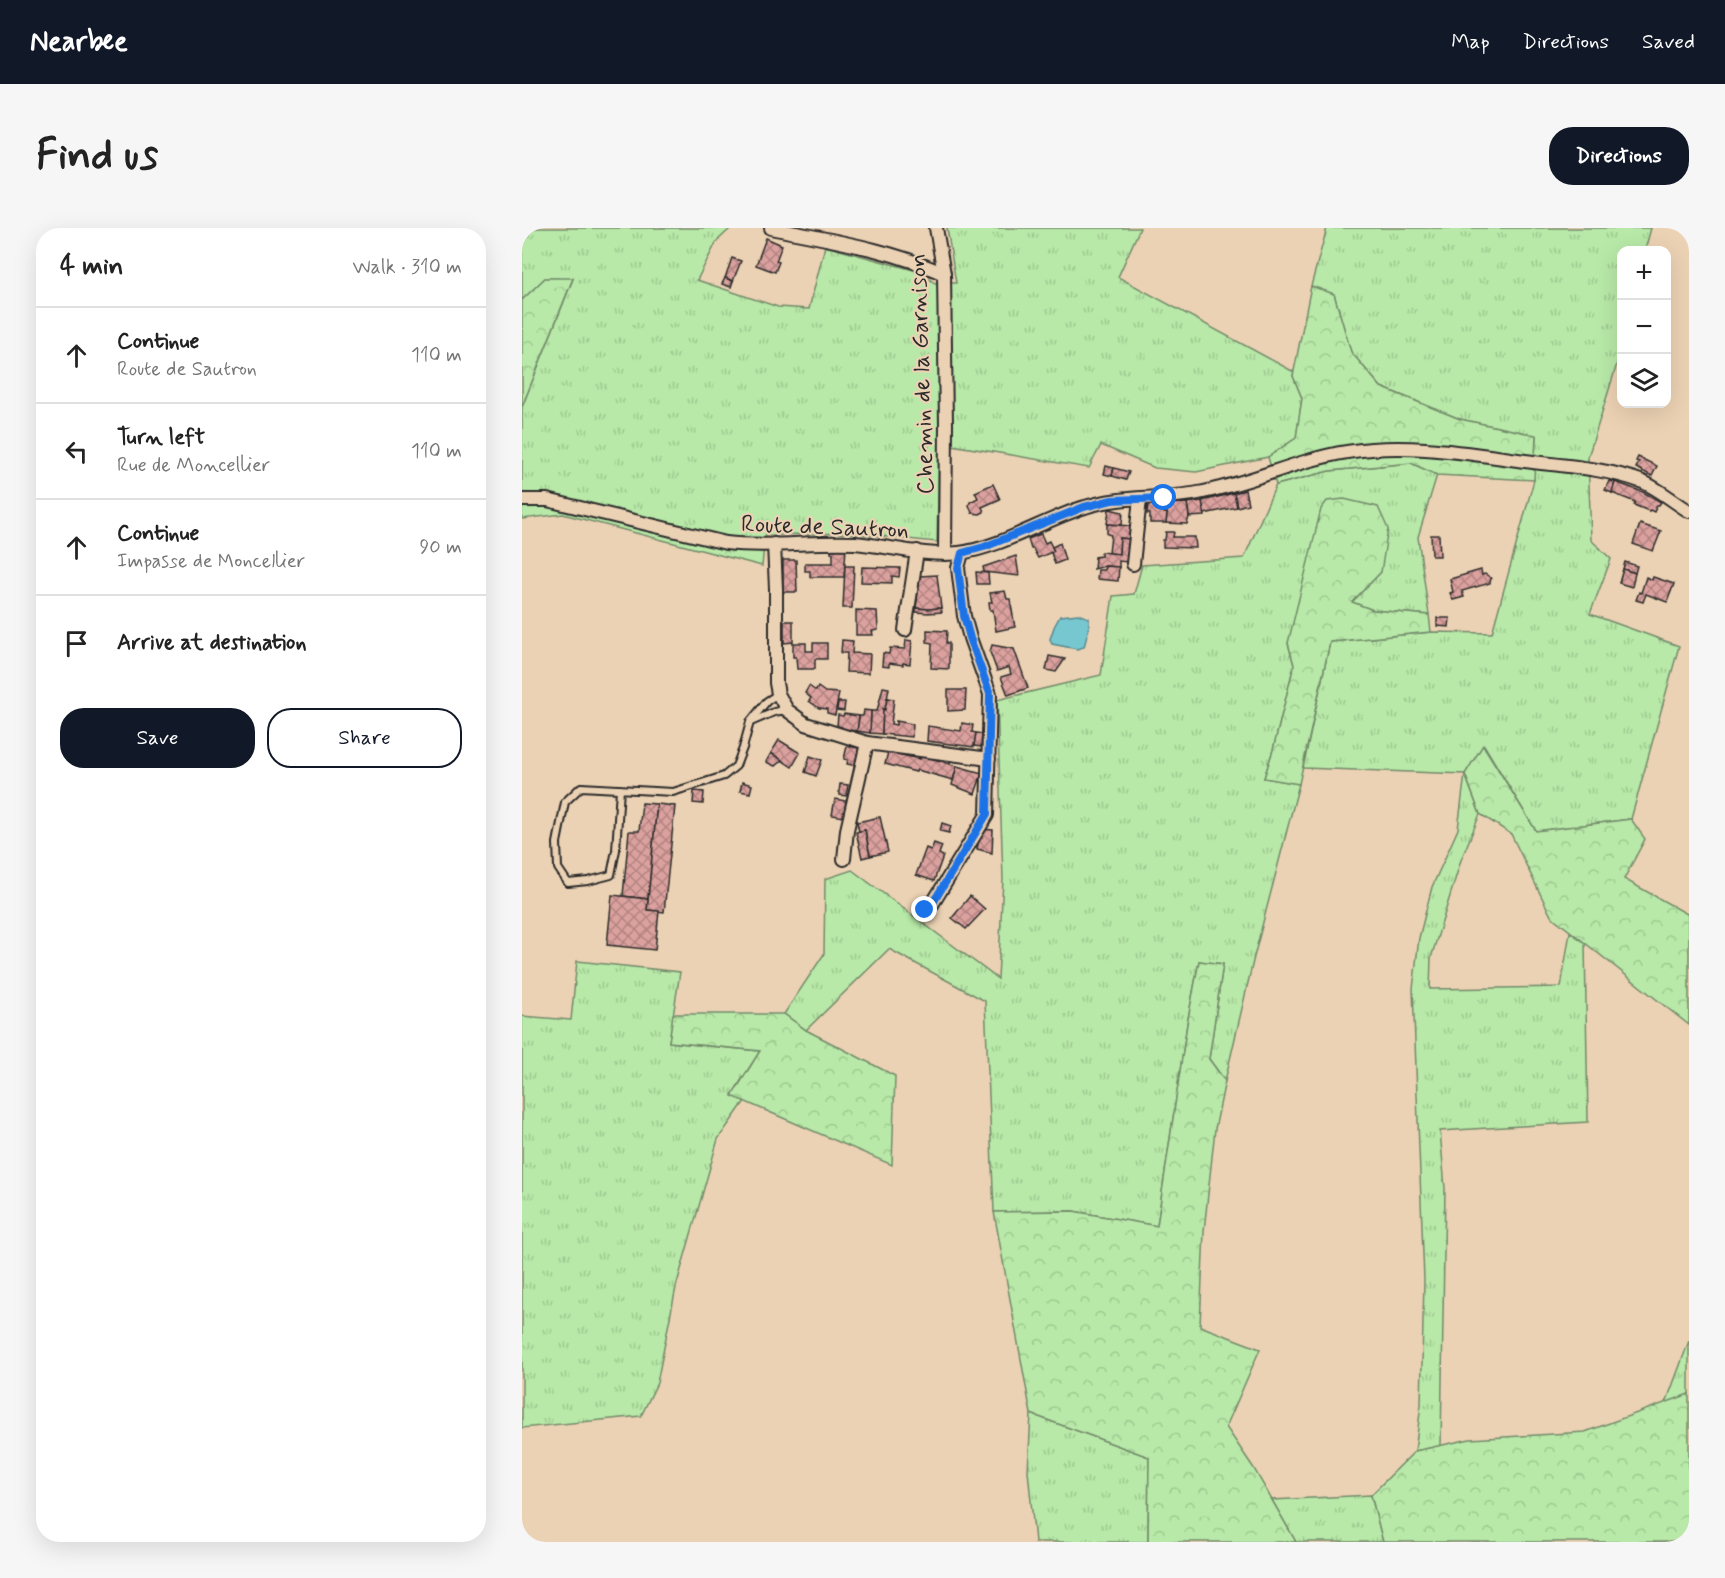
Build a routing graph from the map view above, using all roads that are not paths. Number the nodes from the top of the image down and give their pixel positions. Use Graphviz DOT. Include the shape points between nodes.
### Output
graph roads {
  1 [pos="771,228"];
  2 [pos="936,228"];
  3 [pos="944,274"];
  4 [pos="1140,499"];
  5 [pos="522,500"];
  6 [pos="1689,511"];
  7 [pos="774,544"];
  8 [pos="917,551"];
  9 [pos="962,553"];
  10 [pos="945,554"];
  11 [pos="1133,564"];
  12 [pos="905,630"];
  13 [pos="778,694"];
  14 [pos="787,710"];
  15 [pos="750,722"];
  16 [pos="867,743"];
  17 [pos="988,759"];
  18 [pos="620,789"];
  19 [pos="844,859"];
  20 [pos="925,910"];
  1 -- 3 [label="street" via="859,247"];
  2 -- 3 [label="street, Chemin de la Garnison"];
  3 -- 10 [label="street, Chemin de la Garnison"];
  4 -- 6 [label="street, Route de Sautron" via="1199,493 1345,452 1410,448 1611,472 1645,483"];
  4 -- 9 [label="street, Route de Sautron" via="1084,507"];
  4 -- 11 [label="street"];
  5 -- 7 [label="street, Route de Sautron" via="547,500 726,543"];
  7 -- 8 [label="street, Route de Sautron" via="818,542"];
  7 -- 13 [label="street"];
  8 -- 10 [label="street, Route de Sautron"];
  8 -- 12 [label="street"];
  9 -- 10 [label="street, Route de Sautron"];
  9 -- 17 [label="street" via="958,568 964,616 990,694"];
  13 -- 14 [label="street"];
  13 -- 15 [label="lane"];
  14 -- 15 [label="lane"];
  14 -- 16 [label="street" via="806,724"];
  15 -- 18 [label="lane" via="736,766 723,776 673,792"];
  16 -- 17 [label="street"];
  16 -- 19 [label="street"];
  17 -- 20 [label="street" via="987,814"];
  18 -- 18 [label="lane" via="581,787 565,802 557,843 558,868 568,883 611,875"];
}
